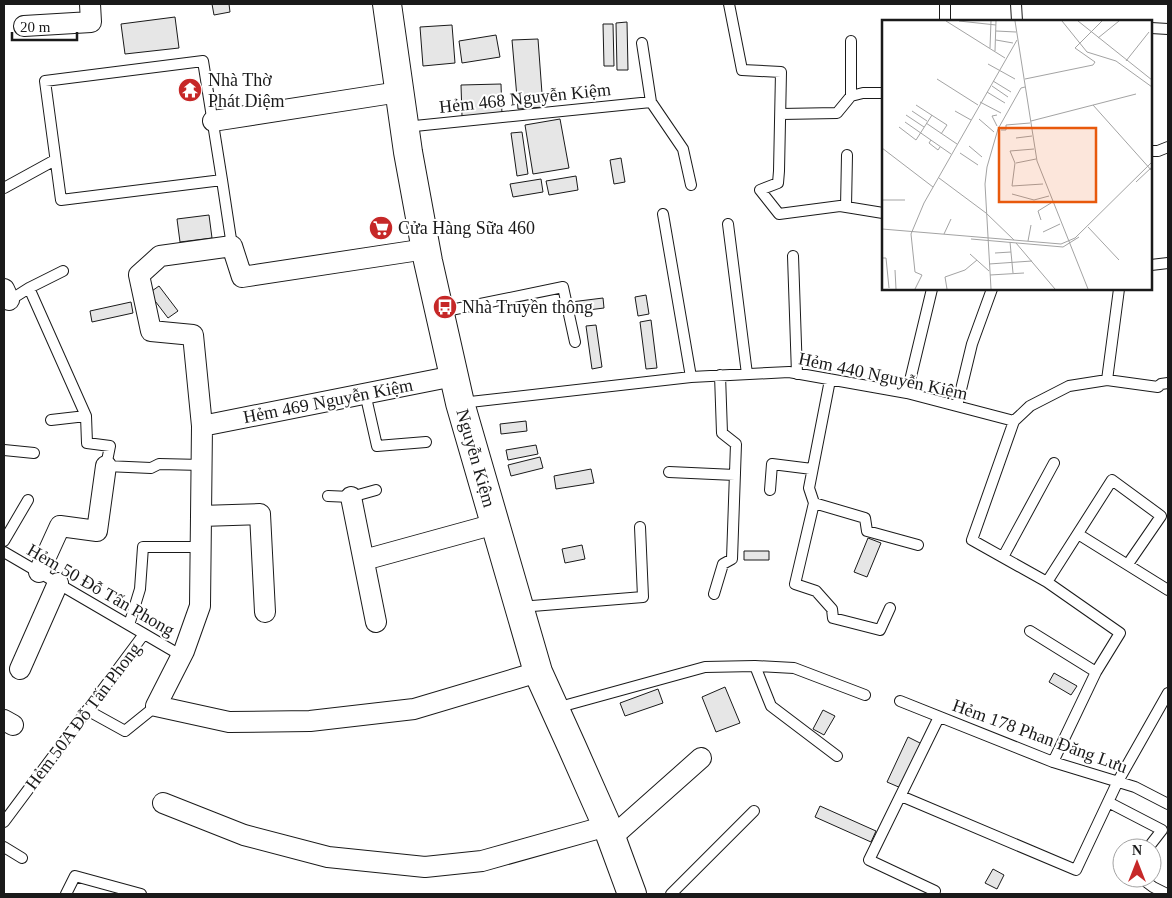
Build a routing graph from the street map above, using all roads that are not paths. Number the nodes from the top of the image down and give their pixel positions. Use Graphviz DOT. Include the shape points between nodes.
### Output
graph roads {
  1 [pos="90,4"];
  2 [pos="387,4"];
  3 [pos="729,4"];
  4 [pos="945,4"];
  5 [pos="1016,4"];
  6 [pos="945,20"];
  7 [pos="1017,20"];
  8 [pos="24,26"];
  9 [pos="1152,28"];
  10 [pos="1168,29"];
  11 [pos="851,41"];
  12 [pos="642,43"];
  13 [pos="399,92"];
  14 [pos="882,93"];
  15 [pos="851,96"];
  16 [pos="650,102"];
  17 [pos="781,114"];
  18 [pos="213,122"];
  19 [pos="404,127"];
  20 [pos="1168,147"];
  21 [pos="1152,151"];
  22 [pos="847,155"];
  23 [pos="55,160"];
  24 [pos="222,180"];
  25 [pos="690,185"];
  26 [pos="4,188"];
  27 [pos="846,207"];
  28 [pos="882,213"];
  29 [pos="663,214"];
  30 [pos="728,224"];
  31 [pos="232,246"];
  32 [pos="426,249"];
  33 [pos="793,256"];
  34 [pos="1168,263"];
  35 [pos="1152,265"];
  36 [pos="63,271"];
  37 [pos="29,288"];
  38 [pos="932,290"];
  39 [pos="992,290"];
  40 [pos="1119,290"];
  41 [pos="5,298"];
  42 [pos="440,313"];
  43 [pos="575,342"];
  44 [pos="747,374"];
  45 [pos="798,374"];
  46 [pos="454,376"];
  47 [pos="691,376"];
  48 [pos="720,376"];
  49 [pos="830,380"];
  50 [pos="1107,380"];
  51 [pos="1168,383"];
  52 [pos="364,394"];
  53 [pos="907,394"];
  54 [pos="460,403"];
  55 [pos="957,406"];
  56 [pos="86,416"];
  57 [pos="51,420"];
  58 [pos="1014,421"];
  59 [pos="202,426"];
  60 [pos="426,442"];
  61 [pos="4,450"];
  62 [pos="34,453"];
  63 [pos="1054,463"];
  64 [pos="202,465"];
  65 [pos="106,466"];
  66 [pos="812,469"];
  67 [pos="670,472"];
  68 [pos="735,475"];
  69 [pos="376,490"];
  70 [pos="770,490"];
  71 [pos="328,496"];
  72 [pos="351,497"];
  73 [pos="28,500"];
  74 [pos="814,503"];
  75 [pos="201,516"];
  76 [pos="495,524"];
  77 [pos="640,527"];
  78 [pos="1078,534"];
  79 [pos="4,541"];
  80 [pos="918,545"];
  81 [pos="201,547"];
  82 [pos="4,552"];
  83 [pos="1003,556"];
  84 [pos="364,560"];
  85 [pos="1128,564"];
  86 [pos="39,572"];
  87 [pos="1047,582"];
  88 [pos="58,583"];
  89 [pos="1168,590"];
  90 [pos="714,594"];
  91 [pos="519,607"];
  92 [pos="890,608"];
  93 [pos="265,612"];
  94 [pos="376,622"];
  95 [pos="130,625"];
  96 [pos="1030,631"];
  97 [pos="144,634"];
  98 [pos="182,656"];
  99 [pos="755,666"];
  100 [pos="20,669"];
  101 [pos="538,672"];
  102 [pos="1096,672"];
  103 [pos="1168,693"];
  104 [pos="865,695"];
  105 [pos="900,701"];
  106 [pos="156,706"];
  107 [pos="555,709"];
  108 [pos="87,710"];
  109 [pos="940,717"];
  110 [pos="837,756"];
  111 [pos="701,758"];
  112 [pos="1053,762"];
  113 [pos="1117,783"];
  114 [pos="901,796"];
  115 [pos="1108,802"];
  116 [pos="163,803"];
  117 [pos="1168,804"];
  118 [pos="754,811"];
  119 [pos="4,822"];
  120 [pos="609,832"];
  121 [pos="1156,838"];
  122 [pos="4,846"];
  123 [pos="22,858"];
  124 [pos="935,891"];
  125 [pos="1150,891"];
  126 [pos="66,894"];
  127 [pos="141,894"];
  128 [pos="632,894"];
  129 [pos="671,894"];
  130 [pos="1167,894"];
  1 -- 8 [label="street" via="91,22"];
  2 -- 13 [label="main road, Nguyễn Kiệm"];
  3 -- 17 [label="lane" via="742,70 781,72"];
  4 -- 6 [label="lane"];
  5 -- 7 [label="lane"];
  9 -- 10 [label="lane"];
  11 -- 15 [label="lane"];
  12 -- 16 [label="lane"];
  13 -- 18 [label="street"];
  13 -- 19 [label="main road, Nguyễn Kiệm"];
  14 -- 15 [label="lane"];
  15 -- 17 [label="lane" via="837,113"];
  16 -- 19 [label="lane, Hẻm 468 Nguyễn Kiệm"];
  16 -- 25 [label="lane" via="683,149"];
  17 -- 27 [label="lane" via="778,183 760,190 779,214"];
  18 -- 23 [label="lane" via="203,60 45,81"];
  18 -- 24 [label="lane"];
  19 -- 32 [label="main road, Nguyễn Kiệm"];
  20 -- 21 [label="lane"];
  22 -- 27 [label="lane"];
  23 -- 24 [label="lane" via="61,200"];
  23 -- 26 [label="lane"];
  24 -- 31 [label="lane"];
  27 -- 28 [label="lane"];
  29 -- 47 [label="lane"];
  30 -- 44 [label="lane"];
  31 -- 32 [label="street" via="242,277"];
  31 -- 59 [label="street" via="160,256 139,275 150,331 193,335"];
  32 -- 42 [label="main road, Nguyễn Kiệm"];
  33 -- 45 [label="lane"];
  34 -- 35 [label="lane"];
  36 -- 37 [label="lane"];
  37 -- 41 [label="lane"];
  37 -- 56 [label="lane"];
  38 -- 53 [label="lane"];
  39 -- 55 [label="lane" via="972,344"];
  40 -- 50 [label="lane"];
  42 -- 43 [label="lane" via="563,287"];
  42 -- 46 [label="main road, Nguyễn Kiệm"];
  44 -- 45 [label="lane, Hẻm 440 Nguyễn Kiệm"];
  44 -- 48 [label="lane, Hẻm 440 Nguyễn Kiệm"];
  45 -- 49 [label="lane, Hẻm 440 Nguyễn Kiệm"];
  46 -- 52 [label="street, Hẻm 469 Nguyễn Kiệm"];
  46 -- 54 [label="main road, Nguyễn Kiệm"];
  47 -- 48 [label="lane, Hẻm 440 Nguyễn Kiệm"];
  47 -- 54 [label="lane, Hẻm 440 Nguyễn Kiệm"];
  48 -- 68 [label="lane" via="722,433 736,444"];
  49 -- 53 [label="lane, Hẻm 440 Nguyễn Kiệm"];
  49 -- 66 [label="lane"];
  50 -- 51 [label="lane" via="1158,387"];
  50 -- 58 [label="lane" via="1068,386 1030,406"];
  52 -- 59 [label="street, Hẻm 469 Nguyễn Kiệm"];
  52 -- 60 [label="lane" via="377,446"];
  53 -- 55 [label="lane, Hẻm 440 Nguyễn Kiệm"];
  54 -- 76 [label="main road, Nguyễn Kiệm"];
  55 -- 58 [label="lane, Hẻm 440 Nguyễn Kiệm"];
  56 -- 57 [label="lane"];
  56 -- 65 [label="lane" via="87,443 110,446"];
  58 -- 83 [label="lane" via="972,540"];
  59 -- 64 [label="street"];
  61 -- 62 [label="lane"];
  63 -- 83 [label="lane"];
  64 -- 65 [label="lane"];
  64 -- 75 [label="street"];
  65 -- 86 [label="street" via="97,531 60,526"];
  66 -- 70 [label="lane" via="772,464"];
  66 -- 74 [label="lane" via="809,488"];
  67 -- 68 [label="lane"];
  68 -- 90 [label="lane" via="732,559 723,564"];
  69 -- 72 [label="lane"];
  71 -- 72 [label="lane"];
  72 -- 84 [label="street"];
  73 -- 79 [label="lane, Hẻm 50 Đỗ Tấn Phong"];
  74 -- 80 [label="lane" via="864,518 867,530"];
  74 -- 92 [label="lane" via="795,584 816,591 832,609 833,618 880,630"];
  75 -- 81 [label="street"];
  75 -- 93 [label="street" via="260,514"];
  76 -- 84 [label="street"];
  76 -- 91 [label="main road, Nguyễn Kiệm"];
  77 -- 91 [label="lane" via="643,597"];
  78 -- 85 [label="lane"];
  78 -- 85 [label="lane" via="1112,480 1161,516"];
  78 -- 87 [label="lane"];
  81 -- 95 [label="lane" via="143,547 140,589"];
  81 -- 98 [label="street" via="200,606"];
  82 -- 86 [label="lane, Hẻm 50 Đỗ Tấn Phong"];
  83 -- 87 [label="lane"];
  84 -- 94 [label="street"];
  85 -- 89 [label="lane"];
  86 -- 88 [label="lane, Hẻm 50 Đỗ Tấn Phong"];
  87 -- 102 [label="lane" via="1120,633"];
  88 -- 95 [label="lane, Hẻm 50 Đỗ Tấn Phong"];
  88 -- 100 [label="street"];
  91 -- 101 [label="main road, Nguyễn Kiệm"];
  95 -- 97 [label="lane, Hẻm 50 Đỗ Tấn Phong"];
  96 -- 102 [label="lane"];
  97 -- 98 [label="lane, Hẻm 50 Đỗ Tấn Phong"];
  97 -- 108 [label="lane, Hẻm 50A Đỗ Tấn Phong"];
  98 -- 106 [label="street"];
  99 -- 104 [label="lane" via="794,668"];
  99 -- 107 [label="lane" via="705,667"];
  99 -- 110 [label="lane" via="772,706"];
  101 -- 106 [label="street" via="414,710 310,721 229,722"];
  101 -- 107 [label="main road, Nguyễn Kiệm"];
  102 -- 112 [label="lane"];
  103 -- 113 [label="lane"];
  105 -- 109 [label="lane, Hẻm 178 Phan Đăng Lưu"];
  106 -- 108 [label="lane" via="125,732"];
  107 -- 120 [label="main road, Nguyễn Kiệm"];
  108 -- 119 [label="lane, Hẻm 50A Đỗ Tấn Phong"];
  109 -- 112 [label="lane, Hẻm 178 Phan Đăng Lưu"];
  109 -- 114 [label="lane"];
  111 -- 120 [label="street"];
  112 -- 113 [label="lane, Hẻm 178 Phan Đăng Lưu"];
  113 -- 115 [label="lane"];
  113 -- 117 [label="lane, Hẻm 178 Phan Đăng Lưu" via="1134,787"];
  114 -- 115 [label="lane" via="1076,870"];
  114 -- 124 [label="lane" via="869,860"];
  115 -- 121 [label="lane" via="1162,830"];
  116 -- 120 [label="street" via="244,835 328,857 425,868 482,861"];
  118 -- 129 [label="lane"];
  120 -- 128 [label="main road, Nguyễn Kiệm"];
  122 -- 123 [label="lane"];
  125 -- 130 [label="lane"];
  126 -- 127 [label="lane" via="75,876"];
}
